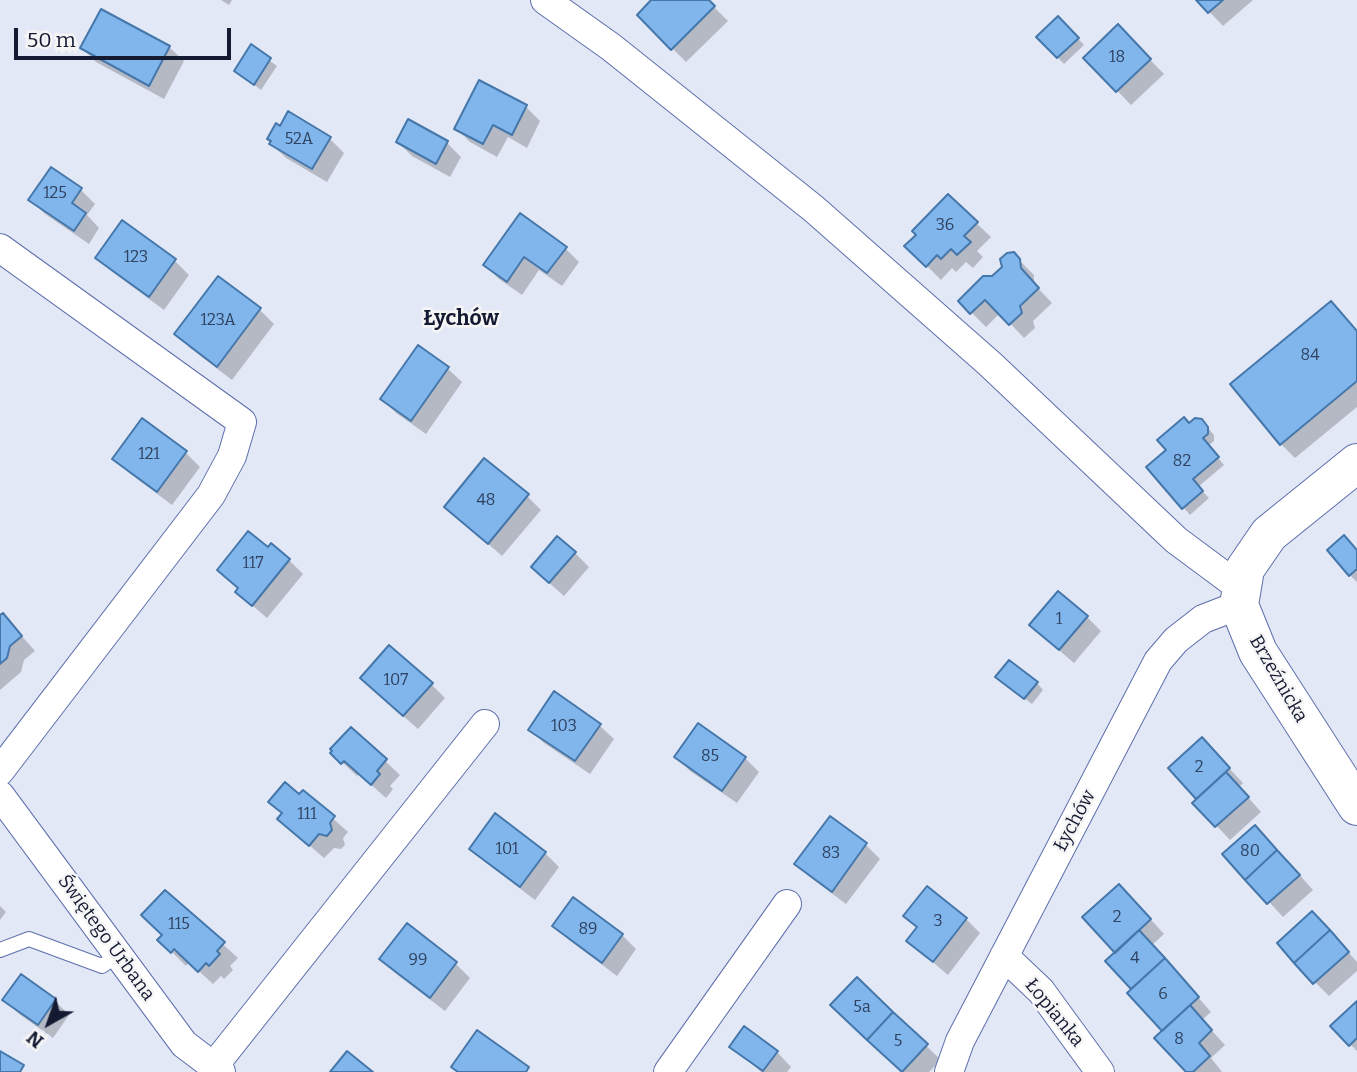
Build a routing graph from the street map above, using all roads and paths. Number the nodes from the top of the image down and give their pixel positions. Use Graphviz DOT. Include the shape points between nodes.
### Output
graph roads {
  1 [pos="545,0"];
  2 [pos="0,247"];
  3 [pos="1357,463"];
  4 [pos="1240,597"];
  5 [pos="485,724"];
  6 [pos="0,771"];
  7 [pos="0,795"];
  8 [pos="1357,806"];
  9 [pos="787,904"];
  10 [pos="0,950"];
  11 [pos="118,955"];
  12 [pos="1004,956"];
  13 [pos="217,1070"];
  14 [pos="668,1072"];
  15 [pos="949,1072"];
  16 [pos="1100,1072"];
  1 -- 4 [label="street" via="814,209 990,364"];
  2 -- 6 [label="street" via="242,422 232,456 211,495"];
  3 -- 4 [label="street" via="1269,534 1245,569"];
  4 -- 8 [label="street, Brzeźnicka" via="1258,652"];
  4 -- 12 [label="street, Łychów" via="1176,640 1158,661"];
  5 -- 13 [label="street"];
  7 -- 11 [label="street, Świętego Urbana"];
  9 -- 14 [label="street"];
  10 -- 11 [label="lane" via="29,940 102,966"];
  11 -- 13 [label="street, Świętego Urbana" via="184,1044"];
  12 -- 15 [label="street, Łychów"];
  12 -- 16 [label="street, Łopianka" via="1041,991"];
}
